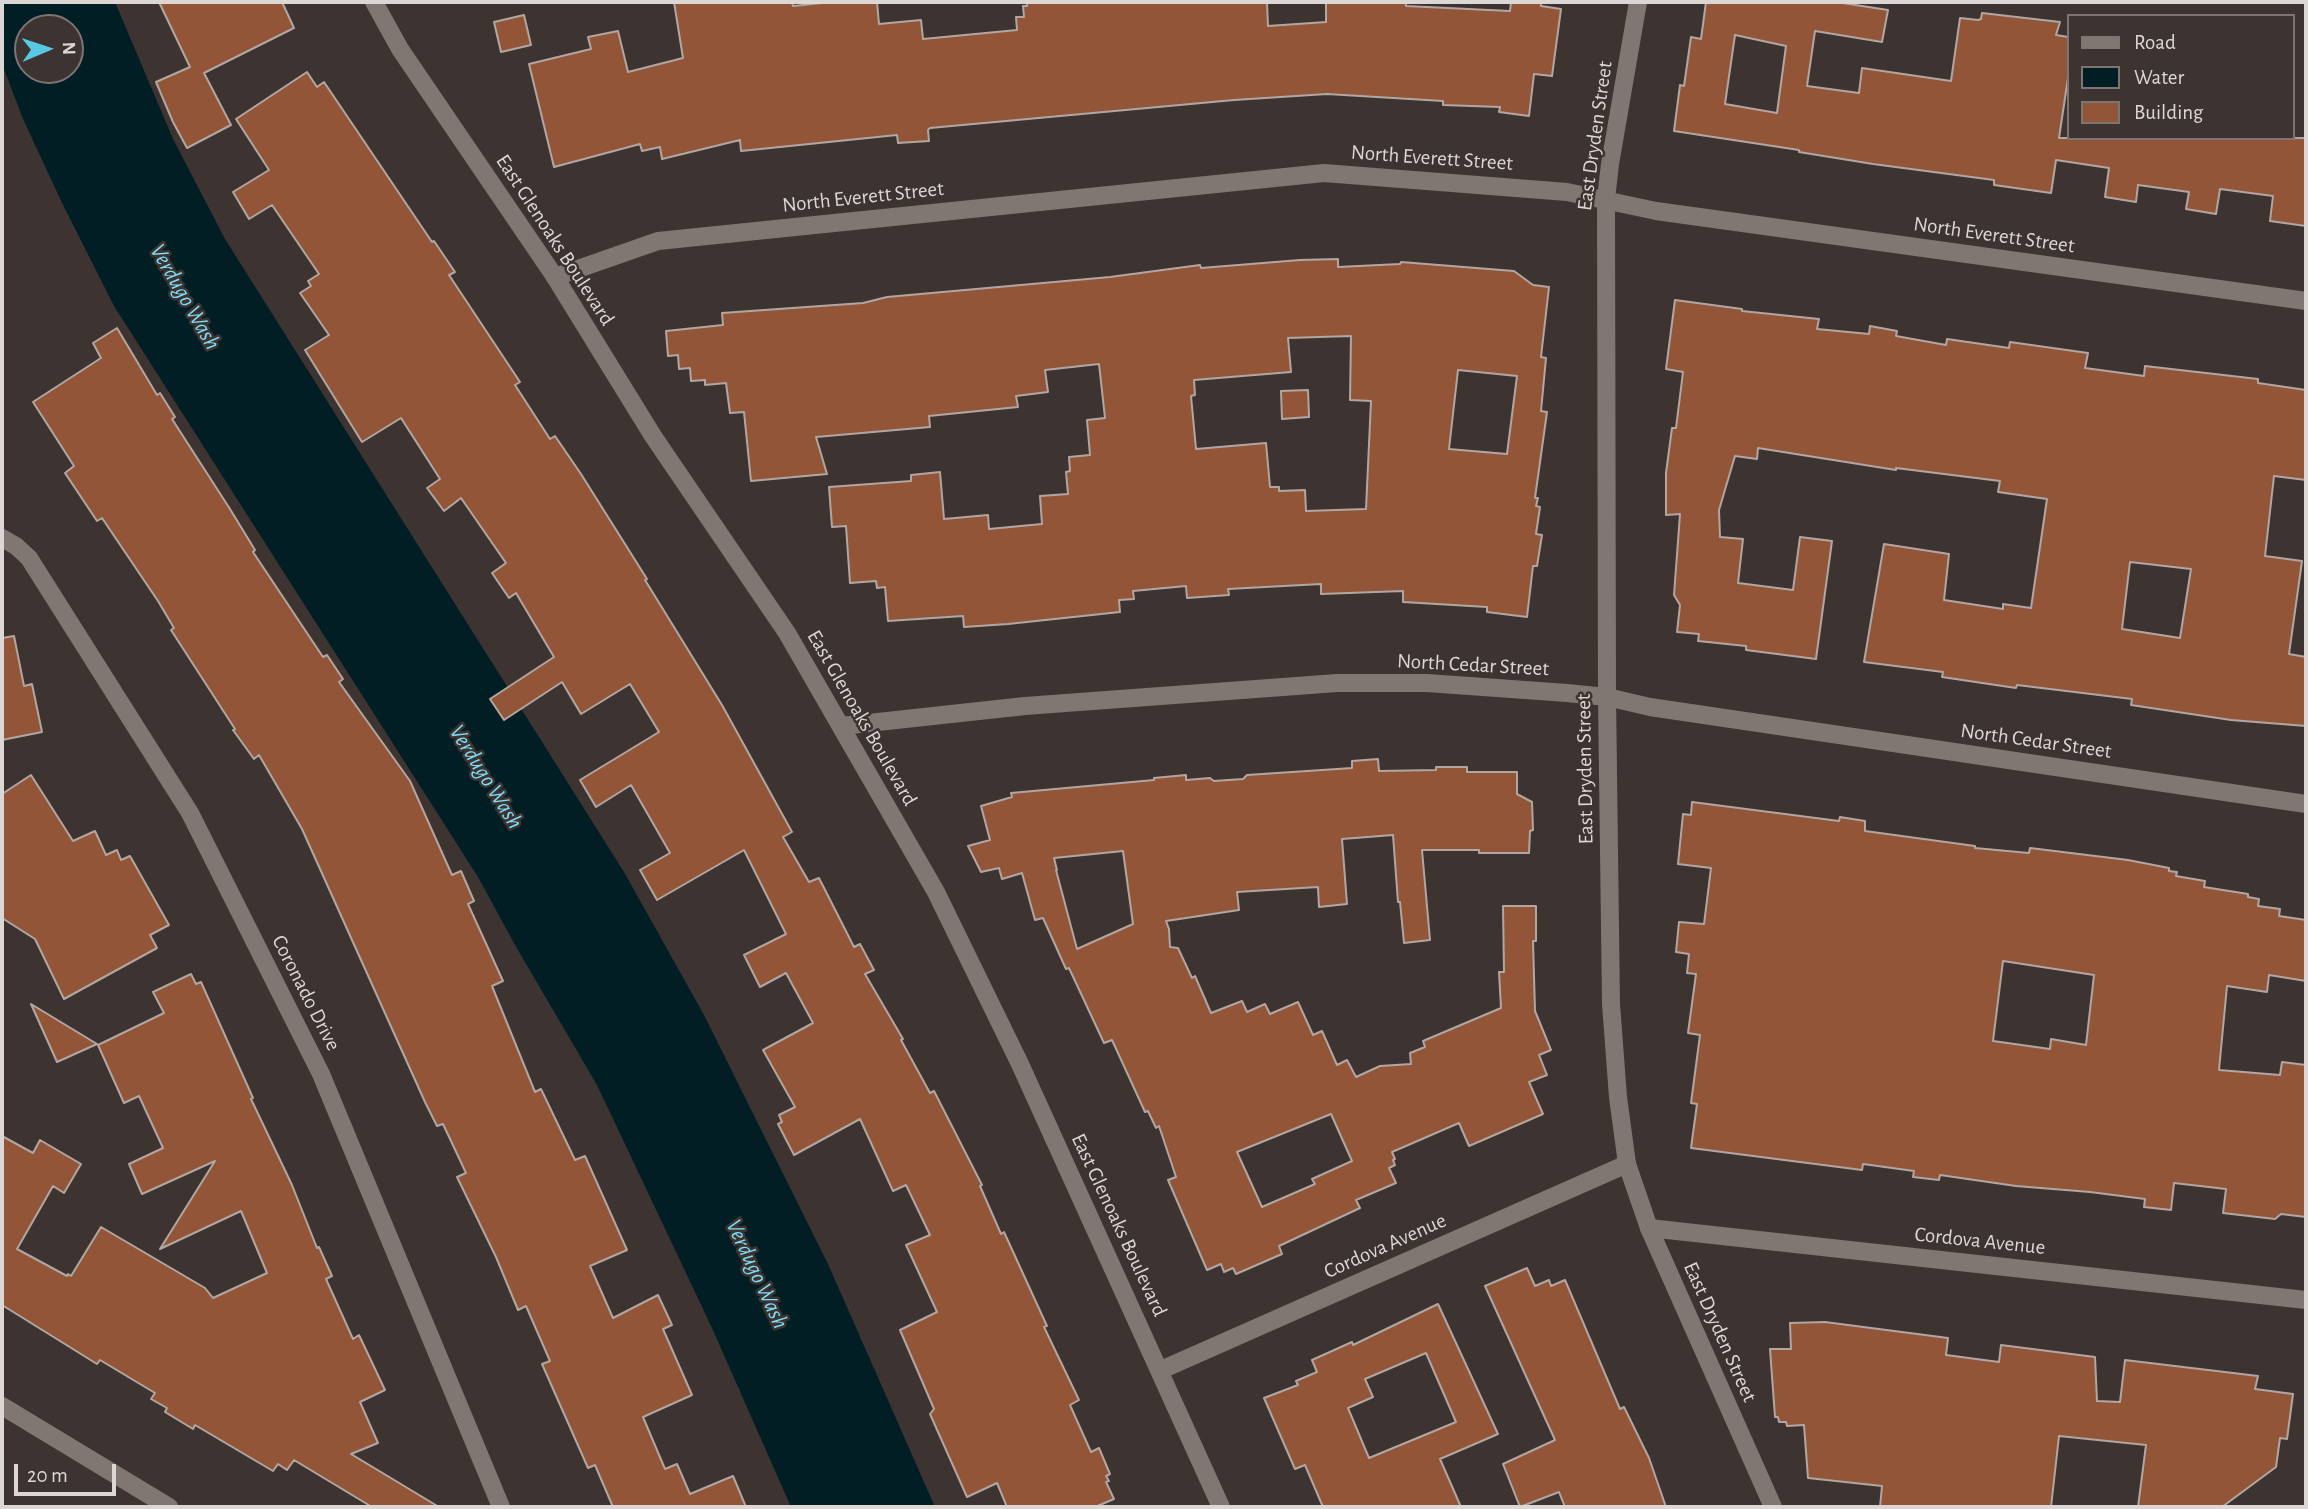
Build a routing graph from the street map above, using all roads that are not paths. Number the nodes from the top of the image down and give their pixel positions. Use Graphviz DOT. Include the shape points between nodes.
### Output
graph roads {
  1 [pos="374,2"];
  2 [pos="1638,2"];
  3 [pos="1606,199"];
  4 [pos="555,277"];
  5 [pos="2306,301"];
  6 [pos="2,538"];
  7 [pos="1607,697"];
  8 [pos="841,726"];
  9 [pos="2306,804"];
  10 [pos="1627,1164"];
  11 [pos="1649,1228"];
  12 [pos="2306,1300"];
  13 [pos="1161,1370"];
  14 [pos="2,1406"];
  15 [pos="169,1507"];
  16 [pos="501,1507"];
  17 [pos="1221,1507"];
  18 [pos="1773,1507"];
  1 -- 4 [label="street, East Glenoaks Boulevard" via="400,49"];
  2 -- 3 [label="street, East Dryden Street"];
  3 -- 4 [label="street, North Everett Street" via="1324,173 658,241"];
  3 -- 5 [label="street, North Everett Street" via="1656,211"];
  3 -- 7 [label="street, East Dryden Street"];
  4 -- 8 [label="street, East Glenoaks Boulevard" via="653,436 787,633"];
  6 -- 16 [label="street, Coronado Drive" via="29,558 190,813 321,1074"];
  7 -- 8 [label="street, North Cedar Street" via="1427,683 1336,684 1025,706"];
  7 -- 9 [label="street, North Cedar Street"];
  7 -- 10 [label="street, East Dryden Street" via="1611,1004"];
  8 -- 13 [label="street, East Glenoaks Boulevard" via="942,904"];
  10 -- 11 [label="street, East Dryden Street"];
  10 -- 13 [label="street, Cordova Avenue"];
  11 -- 12 [label="street, Cordova Avenue"];
  11 -- 18 [label="street, East Dryden Street"];
  13 -- 17 [label="street, East Glenoaks Boulevard"];
  14 -- 15 [label="street"];
}
